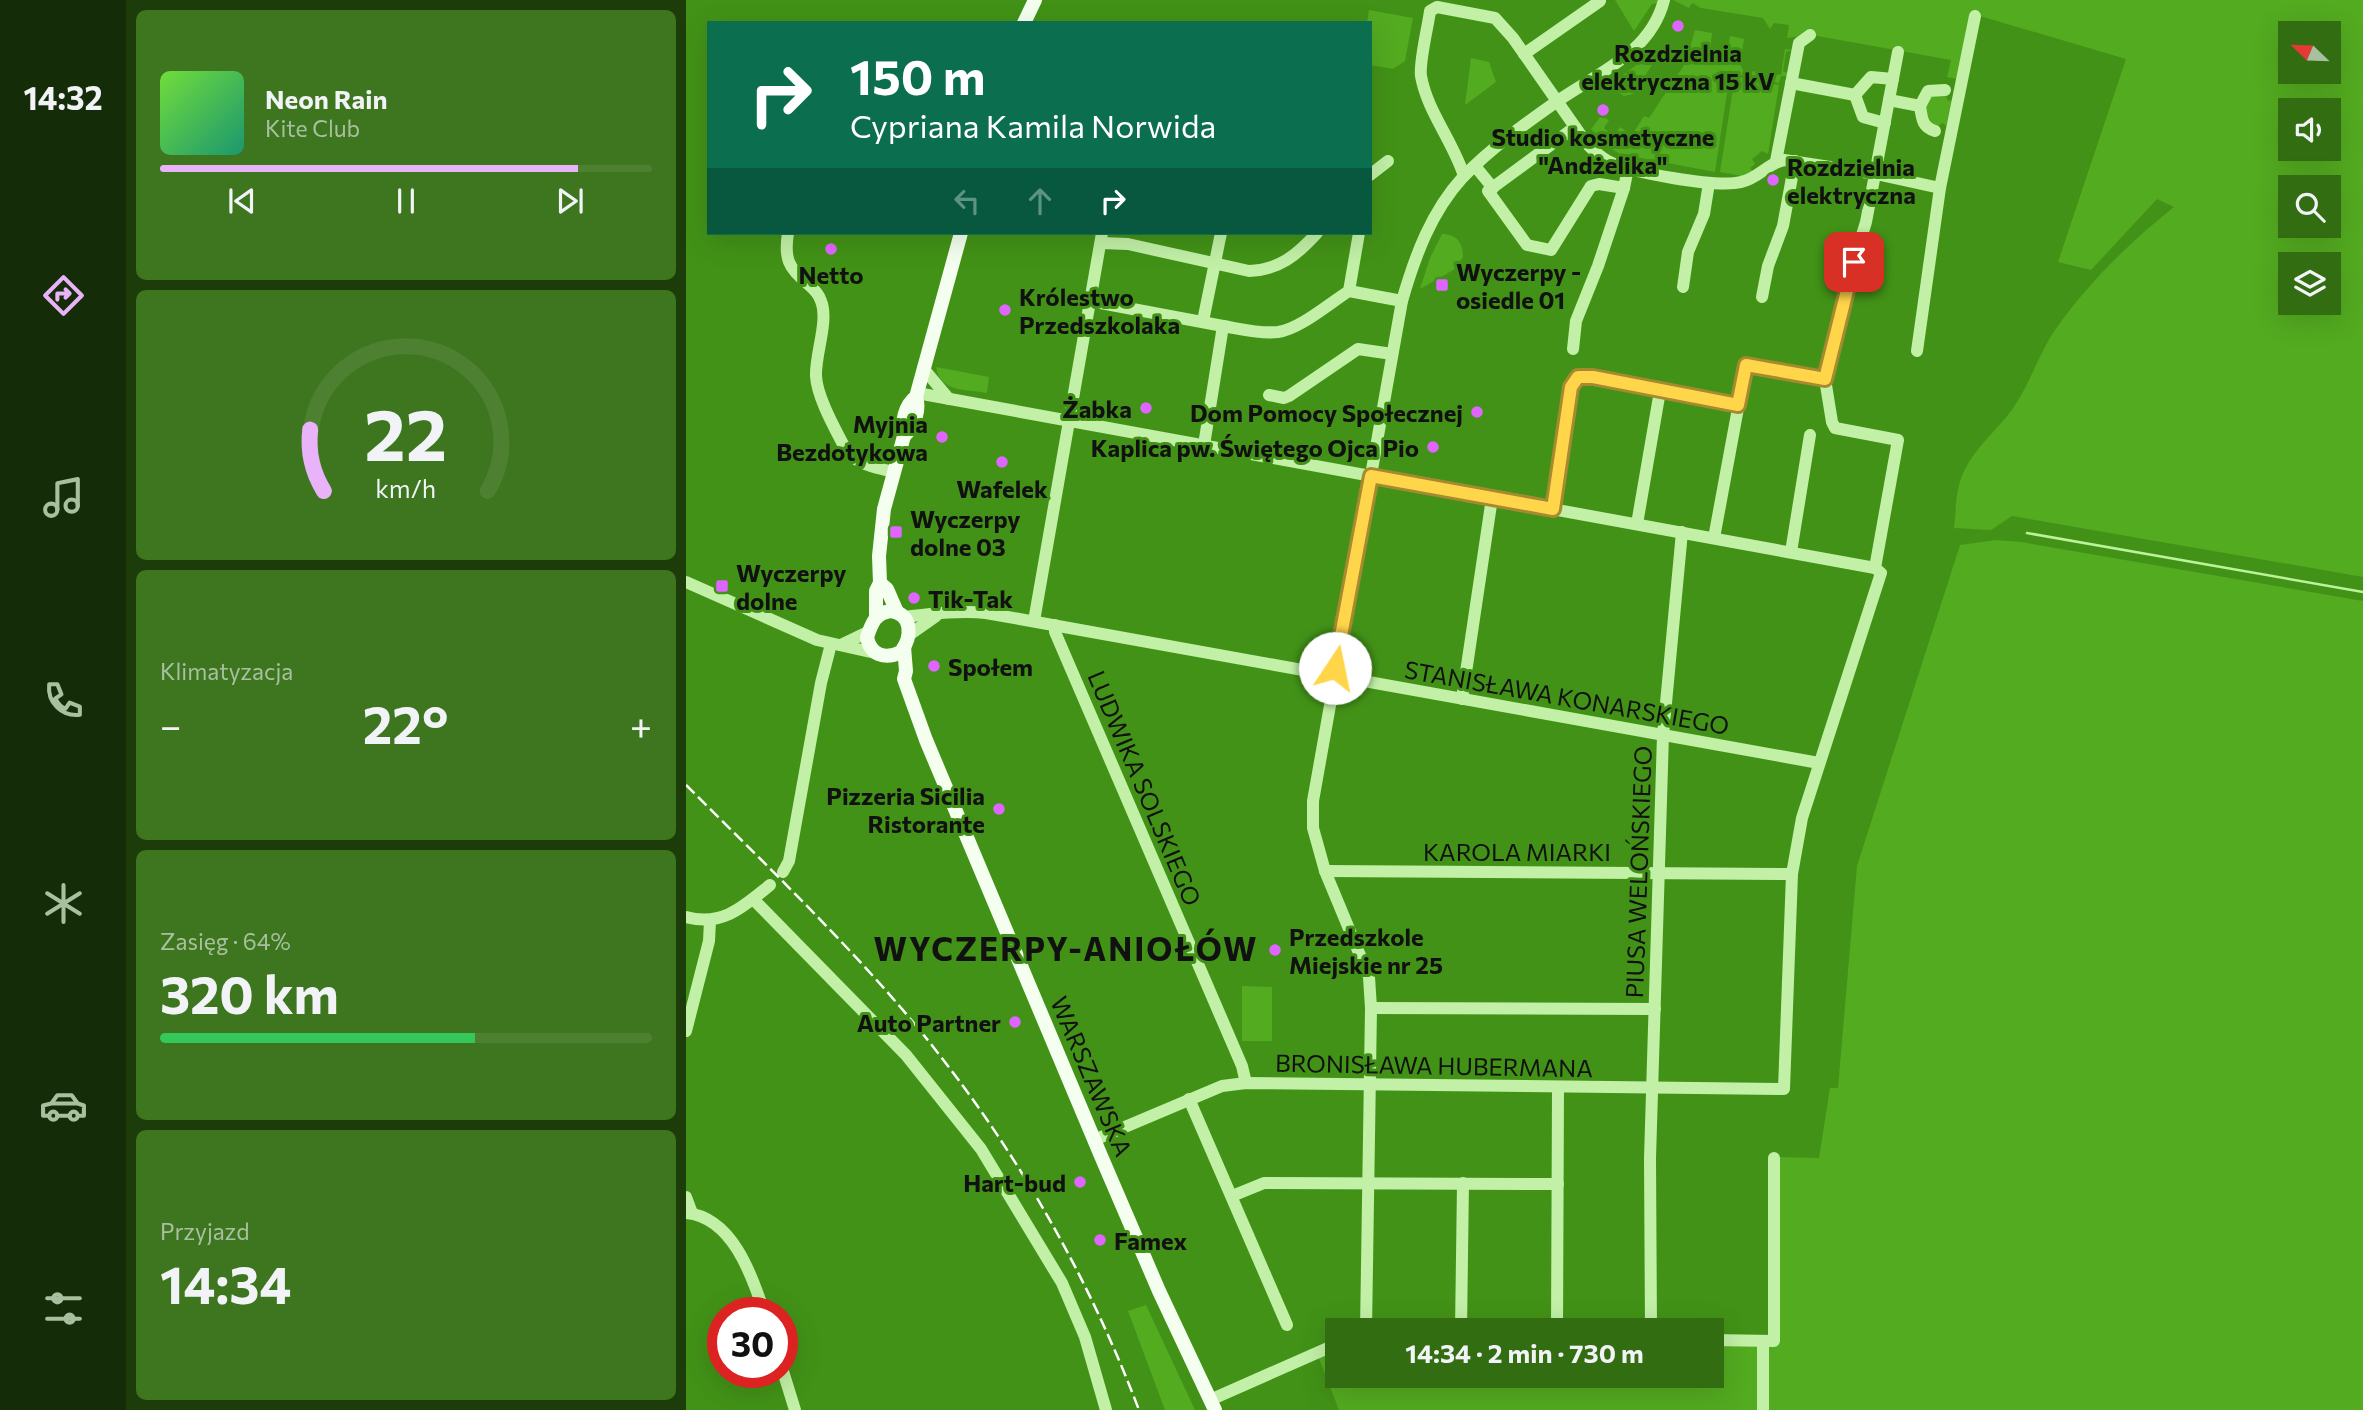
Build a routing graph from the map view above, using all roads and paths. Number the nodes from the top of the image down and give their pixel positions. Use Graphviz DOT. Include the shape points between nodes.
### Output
graph roads {
  1 [pos="1035,0"];
  2 [pos="1664,0"];
  3 [pos="1600,1"];
  4 [pos="1975,16"];
  5 [pos="1025,21"];
  6 [pos="1810,35"];
  7 [pos="1898,52"];
  8 [pos="1524,54"];
  9 [pos="1893,79"];
  10 [pos="1791,83"];
  11 [pos="1945,90"];
  12 [pos="1855,95"];
  13 [pos="1889,100"];
  14 [pos="1558,101"];
  15 [pos="1920,107"];
  16 [pos="1885,123"];
  17 [pos="1575,127"];
  18 [pos="1936,131"];
  19 [pos="1388,161"];
  20 [pos="1776,161"];
  21 [pos="1795,161"];
  22 [pos="1475,166"];
  23 [pos="1628,168"];
  24 [pos="1372,173"];
  25 [pos="1876,174"];
  26 [pos="1464,176"];
  27 [pos="1709,183"];
  28 [pos="1493,188"];
  29 [pos="1624,188"];
  30 [pos="1940,188"];
  31 [pos="788,235"];
  32 [pos="960,235"];
  33 [pos="1221,235"];
  34 [pos="1315,235"];
  35 [pos="1102,238"];
  36 [pos="1357,239"];
  37 [pos="1215,264"];
  38 [pos="1683,288"];
  39 [pos="1349,291"];
  40 [pos="1762,297"];
  41 [pos="1090,301"];
  42 [pos="1402,301"];
  43 [pos="1203,321"];
  44 [pos="1223,326"];
  45 [pos="1573,349"];
  46 [pos="1917,351"];
  47 [pos="1392,354"];
  48 [pos="923,369"];
  49 [pos="1825,379"];
  50 [pos="1660,391"];
  51 [pos="916,395"];
  52 [pos="1269,395"];
  53 [pos="948,399"];
  54 [pos="1738,405"];
  55 [pos="1069,421"];
  56 [pos="1810,435"];
  57 [pos="1204,445"];
  58 [pos="894,472"];
  59 [pos="1371,476"];
  60 [pos="1492,498"];
  61 [pos="1553,509"];
  62 [pos="1637,524"];
  63 [pos="1682,532"];
  64 [pos="1714,538"];
  65 [pos="1791,552"];
  66 [pos="1878,569"];
  67 [pos="686,582"];
  68 [pos="880,583"];
  69 [pos="900,615"];
  70 [pos="876,616"];
  71 [pos="936,616"];
  72 [pos="1034,621"];
  73 [pos="1055,625"];
  74 [pos="868,632"];
  75 [pos="907,641"];
  76 [pos="836,645"];
  77 [pos="878,654"];
  78 [pos="1334,676"];
  79 [pos="904,679"];
  80 [pos="1462,699"];
  81 [pos="1663,735"];
  82 [pos="1819,763"];
  83 [pos="1325,871"];
  84 [pos="783,872"];
  85 [pos="1660,872"];
  86 [pos="1792,874"];
  87 [pos="770,885"];
  88 [pos="753,899"];
  89 [pos="686,917"];
  90 [pos="710,921"];
  91 [pos="1371,1008"];
  92 [pos="1655,1009"];
  93 [pos="686,1031"];
  94 [pos="1246,1083"];
  95 [pos="1369,1084"];
  96 [pos="1558,1088"];
  97 [pos="1652,1088"];
  98 [pos="1189,1099"];
  99 [pos="1094,1140"];
  100 [pos="1774,1158"];
  101 [pos="1369,1182"];
  102 [pos="1463,1183"];
  103 [pos="1558,1184"];
  104 [pos="1232,1196"];
  105 [pos="686,1197"];
  106 [pos="689,1213"];
  107 [pos="758,1297"];
  108 [pos="1366,1318"];
  109 [pos="1461,1318"];
  110 [pos="1557,1318"];
  111 [pos="1651,1318"];
  112 [pos="1287,1325"];
  113 [pos="1724,1340"];
  114 [pos="1763,1342"];
  115 [pos="1325,1350"];
  116 [pos="788,1388"];
  117 [pos="1212,1405"];
  118 [pos="795,1410"];
  119 [pos="1107,1410"];
  120 [pos="1763,1410"];
  1 -- 5 [label="main road"];
  2 -- 14 [label="street" via="1657,21 1636,49"];
  3 -- 8 [label="street"];
  4 -- 30 [label="street"];
  6 -- 10 [label="street" via="1798,43"];
  7 -- 9 [label="street"];
  8 -- 14 [label="street"];
  8 -- 26 [label="street" via="1494,18 1437,7 1430,11 1420,74 1431,109"];
  9 -- 12 [label="street" via="1871,77"];
  9 -- 13 [label="street"];
  10 -- 12 [label="street"];
  10 -- 20 [label="street"];
  11 -- 15 [label="street" via="1928,91"];
  12 -- 16 [label="street" via="1863,117"];
  13 -- 15 [label="street"];
  13 -- 16 [label="street"];
  14 -- 17 [label="street"];
  14 -- 22 [label="street"];
  15 -- 18 [label="street" via="1925,126"];
  16 -- 25 [label="street"];
  17 -- 23 [label="street" via="1598,155"];
  17 -- 28 [label="street"];
  19 -- 24 [label="street"];
  20 -- 21 [label="street"];
  20 -- 27 [label="street" via="1749,180"];
  21 -- 25 [label="street"];
  21 -- 40 [label="street" via="1783,226"];
  22 -- 26 [label="street"];
  22 -- 28 [label="street"];
  23 -- 27 [label="street"];
  23 -- 29 [label="street"];
  25 -- 30 [label="street"];
  25 -- 49 [label="street"];
  26 -- 42 [label="street" via="1421,245"];
  27 -- 38 [label="street" via="1704,214 1688,252"];
  28 -- 29 [label="street" via="1488,191 1523,241 1548,250 1554,248 1591,186"];
  29 -- 45 [label="street" via="1576,321"];
  30 -- 46 [label="street"];
  31 -- 58 [label="street" via="787,260 817,293 823,307 816,365 821,397 847,452 861,463"];
  32 -- 48 [label="main road"];
  33 -- 37 [label="street"];
  34 -- 37 [label="street" via="1277,267 1249,271"];
  35 -- 37 [label="street"];
  35 -- 41 [label="street"];
  36 -- 39 [label="street"];
  37 -- 43 [label="street"];
  39 -- 42 [label="street"];
  39 -- 44 [label="street" via="1293,328 1279,332"];
  41 -- 43 [label="street"];
  41 -- 55 [label="street"];
  42 -- 47 [label="street"];
  43 -- 44 [label="street"];
  44 -- 57 [label="street"];
  47 -- 52 [label="street" via="1357,349 1289,396"];
  47 -- 59 [label="street"];
  48 -- 51 [label="main road"];
  48 -- 53 [label="street"];
  49 -- 54 [label="street" via="1746,365"];
  49 -- 66 [label="street" via="1835,428 1898,440"];
  50 -- 54 [label="street"];
  50 -- 61 [label="street" via="1593,377 1574,381"];
  50 -- 62 [label="street"];
  51 -- 53 [label="street"];
  51 -- 58 [label="main road" via="916,414"];
  53 -- 55 [label="street"];
  54 -- 64 [label="street"];
  55 -- 57 [label="street"];
  55 -- 72 [label="street"];
  56 -- 65 [label="street"];
  57 -- 59 [label="street"];
  58 -- 68 [label="main road" via="881,532"];
  59 -- 60 [label="street"];
  59 -- 78 [label="street"];
  60 -- 61 [label="street"];
  60 -- 80 [label="street"];
  61 -- 62 [label="street"];
  62 -- 63 [label="street"];
  63 -- 64 [label="street"];
  63 -- 81 [label="street, PIUSA WELOŃSKIEGO"];
  64 -- 65 [label="street"];
  65 -- 66 [label="street"];
  66 -- 82 [label="street"];
  67 -- 76 [label="street"];
  68 -- 69 [label="main road"];
  68 -- 70 [label="main road"];
  69 -- 70 [label="main road" via="885,612"];
  69 -- 71 [label="street, STANISŁAWA KONARSKIEGO"];
  69 -- 75 [label="main road" via="908,625"];
  70 -- 74 [label="main road"];
  71 -- 72 [label="street, STANISŁAWA KONARSKIEGO" via="975,612"];
  71 -- 75 [label="street, STANISŁAWA KONARSKIEGO"];
  72 -- 73 [label="street, STANISŁAWA KONARSKIEGO"];
  73 -- 78 [label="street, STANISŁAWA KONARSKIEGO"];
  73 -- 94 [label="street, LUDWIKA SOLSKIEGO"];
  74 -- 76 [label="street"];
  74 -- 77 [label="main road" via="867,641"];
  75 -- 77 [label="main road" via="896,654"];
  75 -- 79 [label="main road, WARSZAWSKA"];
  76 -- 77 [label="street"];
  76 -- 84 [label="street" via="821,683 789,861"];
  77 -- 79 [label="main road, WARSZAWSKA"];
  78 -- 80 [label="street, STANISŁAWA KONARSKIEGO"];
  78 -- 83 [label="street" via="1313,801 1313,828"];
  79 -- 99 [label="main road, WARSZAWSKA"];
  80 -- 81 [label="street, STANISŁAWA KONARSKIEGO"];
  81 -- 82 [label="street, STANISŁAWA KONARSKIEGO"];
  81 -- 85 [label="street, PIUSA WELOŃSKIEGO"];
  82 -- 86 [label="street" via="1802,818"];
  83 -- 85 [label="street, KAROLA MIARKI"];
  83 -- 91 [label="street" via="1369,977"];
  85 -- 86 [label="street, KAROLA MIARKI"];
  85 -- 92 [label="street, PIUSA WELOŃSKIEGO"];
  86 -- 97 [label="street, BRONISŁAWA HUBERMANA" via="1784,1089"];
  87 -- 88 [label="street"];
  88 -- 90 [label="street"];
  88 -- 119 [label="street" via="906,1055 981,1149 1067,1293"];
  89 -- 90 [label="street"];
  90 -- 93 [label="street"];
  91 -- 92 [label="street"];
  91 -- 95 [label="street"];
  92 -- 97 [label="street, PIUSA WELOŃSKIEGO"];
  94 -- 95 [label="street, BRONISŁAWA HUBERMANA"];
  94 -- 98 [label="street, BRONISŁAWA HUBERMANA" via="1222,1086"];
  95 -- 96 [label="street, BRONISŁAWA HUBERMANA"];
  95 -- 101 [label="street"];
  96 -- 97 [label="street, BRONISŁAWA HUBERMANA"];
  96 -- 103 [label="street"];
  97 -- 111 [label="street, PIUSA WELOŃSKIEGO"];
  98 -- 99 [label="street, BRONISŁAWA HUBERMANA"];
  98 -- 104 [label="street"];
  99 -- 117 [label="main road, WARSZAWSKA"];
  100 -- 114 [label="street" via="1773,1341"];
  101 -- 102 [label="street"];
  101 -- 104 [label="street" via="1264,1183"];
  101 -- 108 [label="street"];
  102 -- 103 [label="street"];
  102 -- 109 [label="street"];
  103 -- 110 [label="street"];
  104 -- 112 [label="street"];
  105 -- 106 [label="street"];
  106 -- 107 [label="street" via="708,1218 728,1235"];
  113 -- 114 [label="street"];
  114 -- 120 [label="street"];
  115 -- 117 [label="street"];
  116 -- 118 [label="street"];
}
